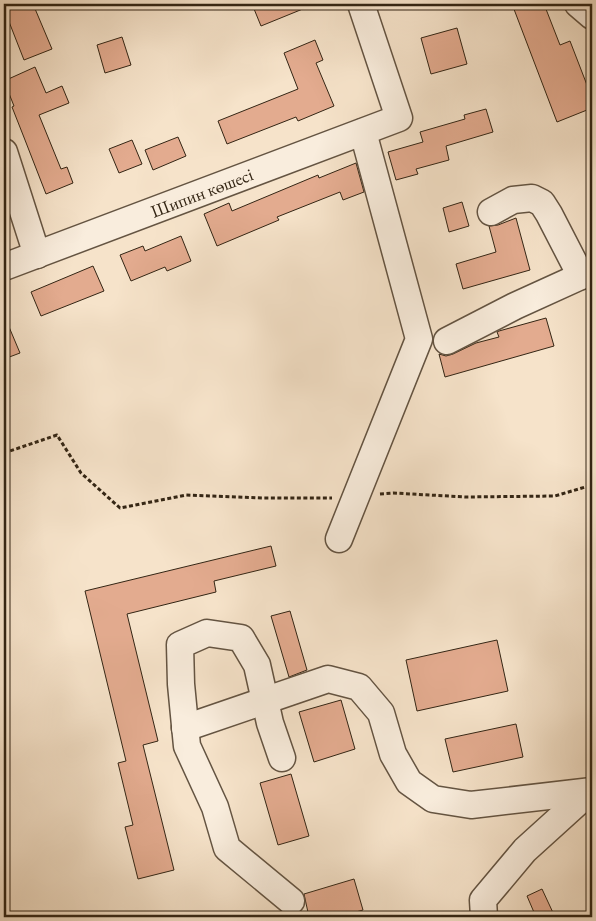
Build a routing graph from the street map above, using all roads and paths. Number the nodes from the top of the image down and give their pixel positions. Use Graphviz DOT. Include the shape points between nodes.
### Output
graph roads {
  1 [pos="361,4"];
  2 [pos="578,4"];
  3 [pos="592,16"];
  4 [pos="362,132"];
  5 [pos="4,152"];
  6 [pos="491,212"];
  7 [pos="37,255"];
  8 [pos="4,267"];
  9 [pos="587,273"];
  10 [pos="447,342"];
  11 [pos="4,453"];
  12 [pos="592,485"];
  13 [pos="356,497"];
  14 [pos="339,539"];
  15 [pos="265,701"];
  16 [pos="185,728"];
  17 [pos="282,758"];
  18 [pos="591,792"];
  19 [pos="291,900"];
  20 [pos="484,917"];
  1 -- 4 [label="street, Шипин көшесі" via="400,118"];
  2 -- 3 [label="street"];
  4 -- 7 [label="street, Шипин көшесі"];
  4 -- 13 [label="street" via="419,339"];
  5 -- 7 [label="street"];
  6 -- 9 [label="street" via="513,200 532,198 542,203"];
  7 -- 8 [label="street, Шипин көшесі"];
  9 -- 10 [label="street"];
  11 -- 13 [label="path" via="57,435 81,474 120,508 186,495"];
  12 -- 13 [label="path" via="555,496 466,497 393,493"];
  13 -- 14 [label="street"];
  15 -- 16 [label="street"];
  15 -- 16 [label="street" via="257,665 241,638 207,632 180,645"];
  15 -- 17 [label="street"];
  15 -- 18 [label="street" via="328,679 359,687 381,713 393,754 409,782 433,799 471,805"];
  16 -- 19 [label="street" via="187,746 215,807 227,848"];
  18 -- 20 [label="street" via="525,850 483,900"];
}
